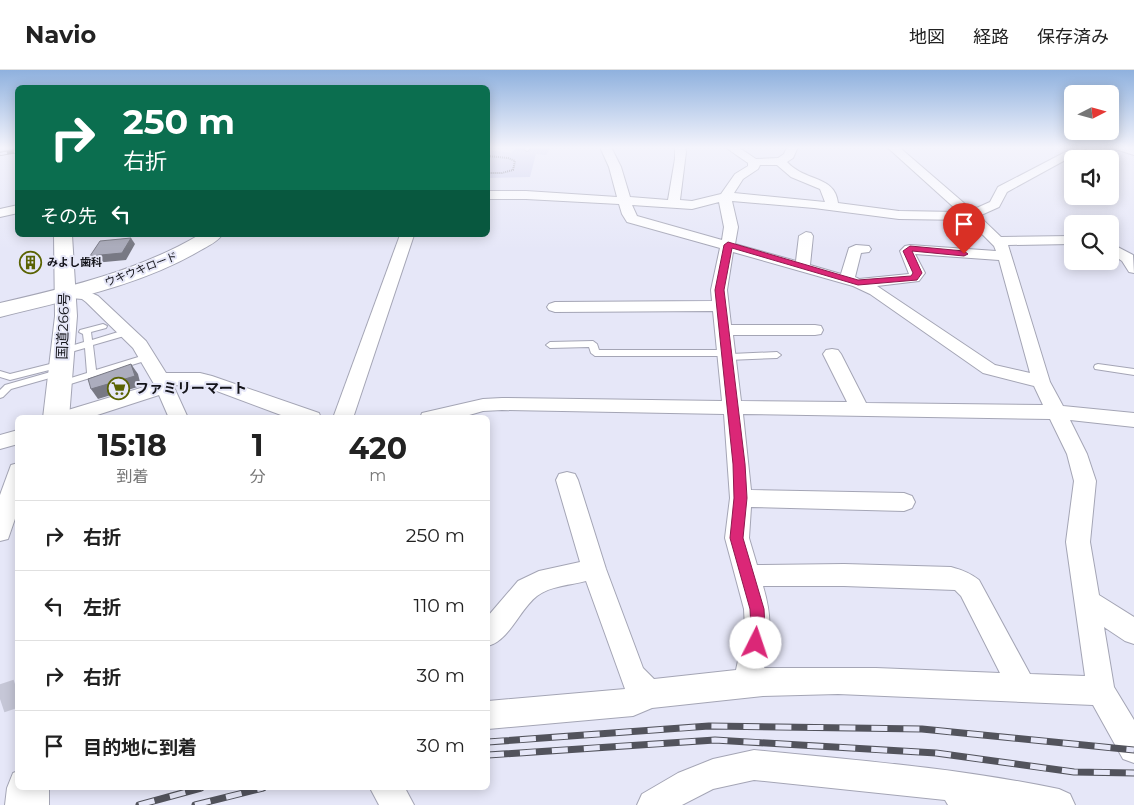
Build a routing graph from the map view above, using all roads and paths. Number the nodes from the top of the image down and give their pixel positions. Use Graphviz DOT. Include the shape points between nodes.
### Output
graph roads {
  1 [pos="620,181"];
  2 [pos="676,181"];
  3 [pos="735,181"];
  4 [pos="810,181"];
  5 [pos="931,181"];
  6 [pos="1019,181"];
  7 [pos="490,195"];
  8 [pos="725,197"];
  9 [pos="626,201"];
  10 [pos="674,204"];
  11 [pos="832,206"];
  12 [pos="15,210"];
  13 [pos="0,212"];
  14 [pos="970,216"];
  15 [pos="806,236"];
  16 [pos="64,237"];
  17 [pos="210,237"];
  18 [pos="406,237"];
  19 [pos="1064,241"];
  20 [pos="728,245"];
  21 [pos="1001,248"];
  22 [pos="864,249"];
  23 [pos="1119,252"];
  24 [pos="802,267"];
  25 [pos="1134,269"];
  26 [pos="852,281"];
  27 [pos="65,294"];
  28 [pos="721,306"];
  29 [pos="555,307"];
  30 [pos="0,310"];
  31 [pos="103,326"];
  32 [pos="724,330"];
  33 [pos="816,330"];
  34 [pos="128,332"];
  35 [pos="89,344"];
  36 [pos="550,345"];
  37 [pos="832,354"];
  38 [pos="727,355"];
  39 [pos="777,355"];
  40 [pos="148,357"];
  41 [pos="1098,367"];
  42 [pos="62,368"];
  43 [pos="1134,372"];
  44 [pos="0,374"];
  45 [pos="92,374"];
  46 [pos="1041,382"];
  47 [pos="163,383"];
  48 [pos="0,396"];
  49 [pos="732,407"];
  50 [pos="860,408"];
  51 [pos="1055,412"];
  52 [pos="56,415"];
  53 [pos="73,415"];
  54 [pos="178,415"];
  55 [pos="302,415"];
  56 [pos="344,415"];
  57 [pos="441,415"];
  58 [pos="1134,420"];
  59 [pos="15,438"];
  60 [pos="0,442"];
  61 [pos="15,480"];
  62 [pos="566,480"];
  63 [pos="741,498"];
  64 [pos="904,502"];
  65 [pos="0,532"];
  66 [pos="594,570"];
  67 [pos="747,576"];
  68 [pos="1088,602"];
  69 [pos="490,632"];
  70 [pos="1134,632"];
  71 [pos="746,683"];
  72 [pos="1022,688"];
  73 [pos="1100,691"];
  74 [pos="650,694"];
  75 [pos="490,715"];
  76 [pos="1134,748"];
  77 [pos="28,790"];
  78 [pos="387,790"];
  79 [pos="960,796"];
  80 [pos="27,805"];
  81 [pos="398,805"];
  82 [pos="654,805"];
  83 [pos="1059,805"];
  1 -- 9 [label="street"];
  2 -- 10 [label="street"];
  3 -- 8 [label="street"];
  4 -- 11 [label="street" via="825,187"];
  5 -- 14 [label="street"];
  6 -- 14 [label="street" via="1002,190 995,204"];
  7 -- 9 [label="street"];
  8 -- 10 [label="street" via="700,204"];
  8 -- 11 [label="street"];
  8 -- 20 [label="street" via="731,223"];
  9 -- 10 [label="street"];
  9 -- 20 [label="street" via="628,214 637,221"];
  11 -- 14 [label="street" via="899,216"];
  12 -- 13 [label="street"];
  14 -- 21 [label="street"];
  15 -- 24 [label="street"];
  16 -- 27 [label="main road, 国道266号"];
  17 -- 27 [label="main road, ウキウキロード" via="156,265"];
  18 -- 56 [label="street"];
  19 -- 21 [label="street"];
  20 -- 24 [label="street"];
  20 -- 28 [label="street" via="720,283"];
  21 -- 26 [label="street" via="910,249 907,251 918,273 914,278"];
  21 -- 46 [label="street"];
  22 -- 26 [label="street" via="856,248 854,251"];
  23 -- 25 [label="street" via="1128,258"];
  24 -- 26 [label="street"];
  26 -- 46 [label="street" via="875,291 989,369"];
  27 -- 30 [label="main road, ウキウキロード"];
  27 -- 34 [label="street" via="92,298"];
  27 -- 42 [label="main road, 国道266号"];
  28 -- 29 [label="street"];
  28 -- 32 [label="street"];
  31 -- 35 [label="lane" via="85,332"];
  32 -- 33 [label="street"];
  32 -- 38 [label="street"];
  34 -- 35 [label="lane"];
  34 -- 40 [label="street"];
  35 -- 42 [label="lane"];
  35 -- 45 [label="lane"];
  36 -- 38 [label="lane" via="593,344 594,353"];
  37 -- 50 [label="street"];
  38 -- 39 [label="lane"];
  38 -- 49 [label="street"];
  40 -- 45 [label="lane"];
  40 -- 47 [label="street"];
  41 -- 43 [label="lane"];
  42 -- 44 [label="lane" via="10,377"];
  42 -- 45 [label="lane"];
  42 -- 48 [label="lane" via="8,387"];
  42 -- 52 [label="main road, 国道266号"];
  46 -- 51 [label="street"];
  47 -- 53 [label="street"];
  47 -- 54 [label="street"];
  47 -- 55 [label="street" via="200,379"];
  49 -- 50 [label="street"];
  49 -- 57 [label="street" via="502,404"];
  49 -- 63 [label="street"];
  50 -- 51 [label="street"];
  51 -- 58 [label="street"];
  51 -- 68 [label="street" via="1077,454 1085,481 1078,542"];
  59 -- 60 [label="street"];
  61 -- 65 [label="street"];
  62 -- 66 [label="street"];
  63 -- 64 [label="street"];
  63 -- 67 [label="street" via="737,538"];
  66 -- 69 [label="street" via="539,582 522,594"];
  66 -- 74 [label="street" via="633,677"];
  67 -- 71 [label="street" via="757,609 758,628"];
  67 -- 72 [label="street" via="844,575 962,580 970,588"];
  68 -- 70 [label="street"];
  68 -- 73 [label="street"];
  71 -- 72 [label="street" via="899,681"];
  71 -- 74 [label="street"];
  72 -- 73 [label="street"];
  73 -- 76 [label="street"];
  74 -- 75 [label="street" via="633,702"];
  77 -- 80 [label="main road"];
  78 -- 81 [label="street"];
  79 -- 82 [label="street" via="754,765 730,768 695,780"];
  79 -- 83 [label="street" via="1008,794"];
}
